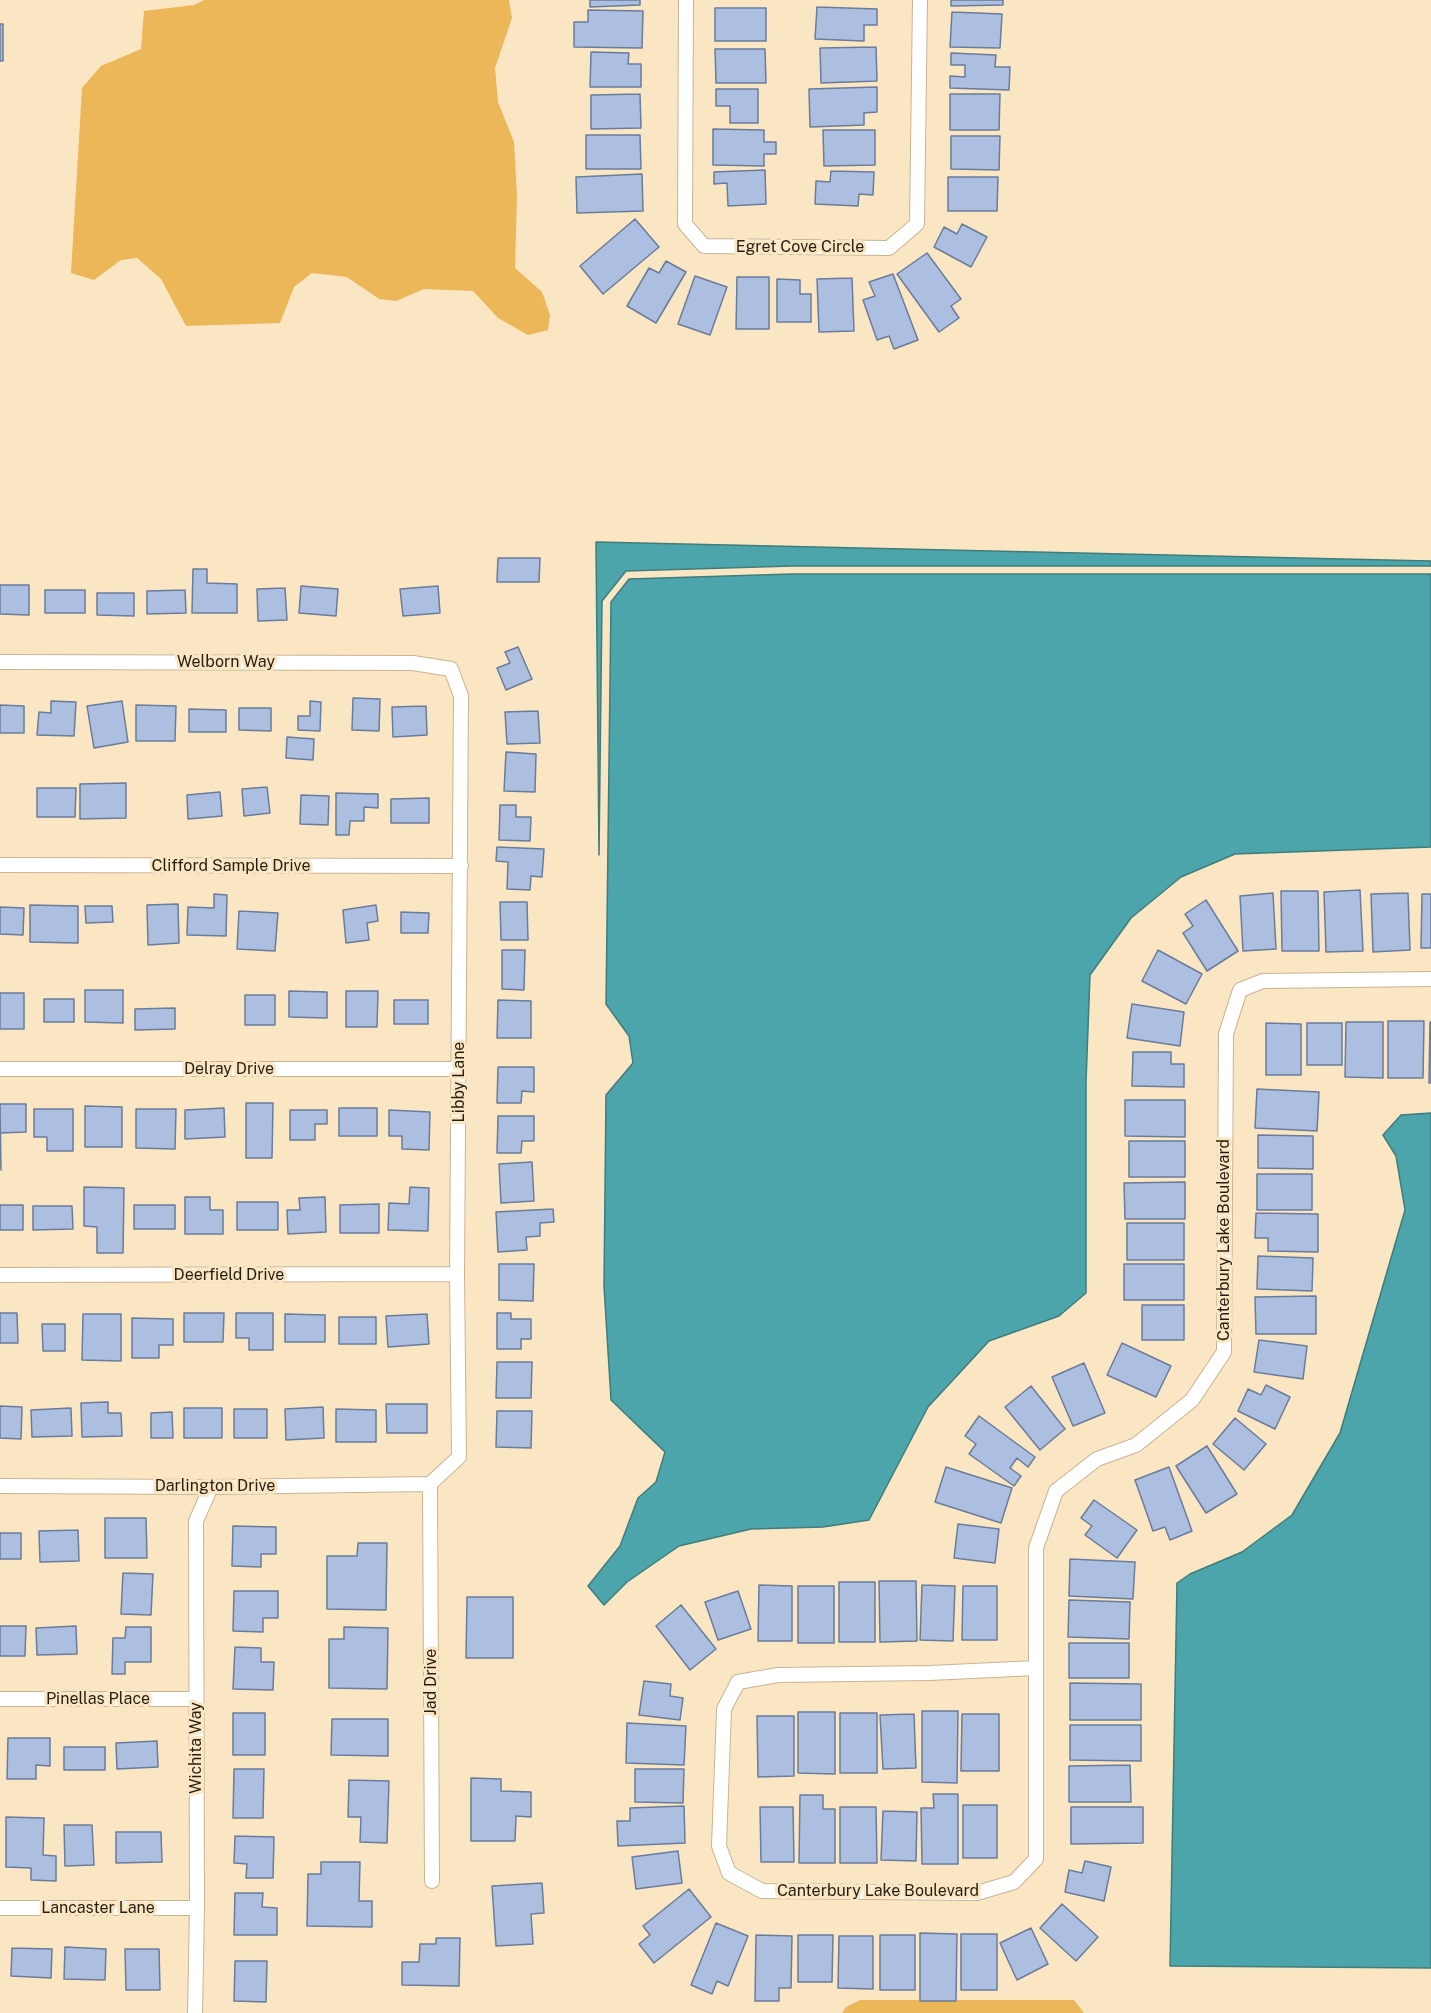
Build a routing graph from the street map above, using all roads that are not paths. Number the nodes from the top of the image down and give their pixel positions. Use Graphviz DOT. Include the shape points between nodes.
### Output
graph roads {
  1 [pos="686,0"];
  2 [pos="920,0"];
  3 [pos="0,662"];
  4 [pos="451,669"];
  5 [pos="0,865"];
  6 [pos="461,866"];
  7 [pos="1431,979"];
  8 [pos="459,1069"];
  9 [pos="0,1070"];
  10 [pos="458,1274"];
  11 [pos="0,1275"];
  12 [pos="430,1484"];
  13 [pos="0,1486"];
  14 [pos="211,1487"];
  15 [pos="1036,1668"];
  16 [pos="0,1699"];
  17 [pos="196,1699"];
  18 [pos="432,1881"];
  19 [pos="0,1908"];
  20 [pos="197,1908"];
  21 [pos="195,2013"];
  1 -- 2 [label="street, Egret Cove Circle" via="685,224 704,246 889,248 916,224"];
  3 -- 4 [label="street, Welborn Way" via="413,663"];
  4 -- 6 [label="street, Libby Lane" via="461,696"];
  5 -- 6 [label="street, Clifford Sample Drive"];
  6 -- 8 [label="street, Libby Lane"];
  7 -- 15 [label="street, Canterbury Lake Boulevard" via="1263,981 1240,990 1226,1034 1224,1352 1192,1400 1136,1445 1097,1459 1056,1491 1036,1548"];
  8 -- 9 [label="street, Delray Drive"];
  8 -- 10 [label="street, Libby Lane"];
  10 -- 11 [label="street, Deerfield Drive"];
  10 -- 12 [label="street, Libby Lane" via="459,1457"];
  12 -- 14 [label="street, Darlington Drive"];
  12 -- 18 [label="street, Jad Drive"];
  13 -- 14 [label="street, Darlington Drive"];
  14 -- 17 [label="street, Wichita Way" via="196,1521"];
  15 -- 15 [label="street, Canterbury Lake Boulevard" via="1036,1859 1014,1882 977,1893 762,1891 729,1873 719,1846 724,1709 738,1682 778,1675"];
  16 -- 17 [label="street, Pinellas Place"];
  17 -- 20 [label="street, Wichita Way"];
  19 -- 20 [label="street, Lancaster Lane"];
  20 -- 21 [label="street, Wichita Way"];
}
